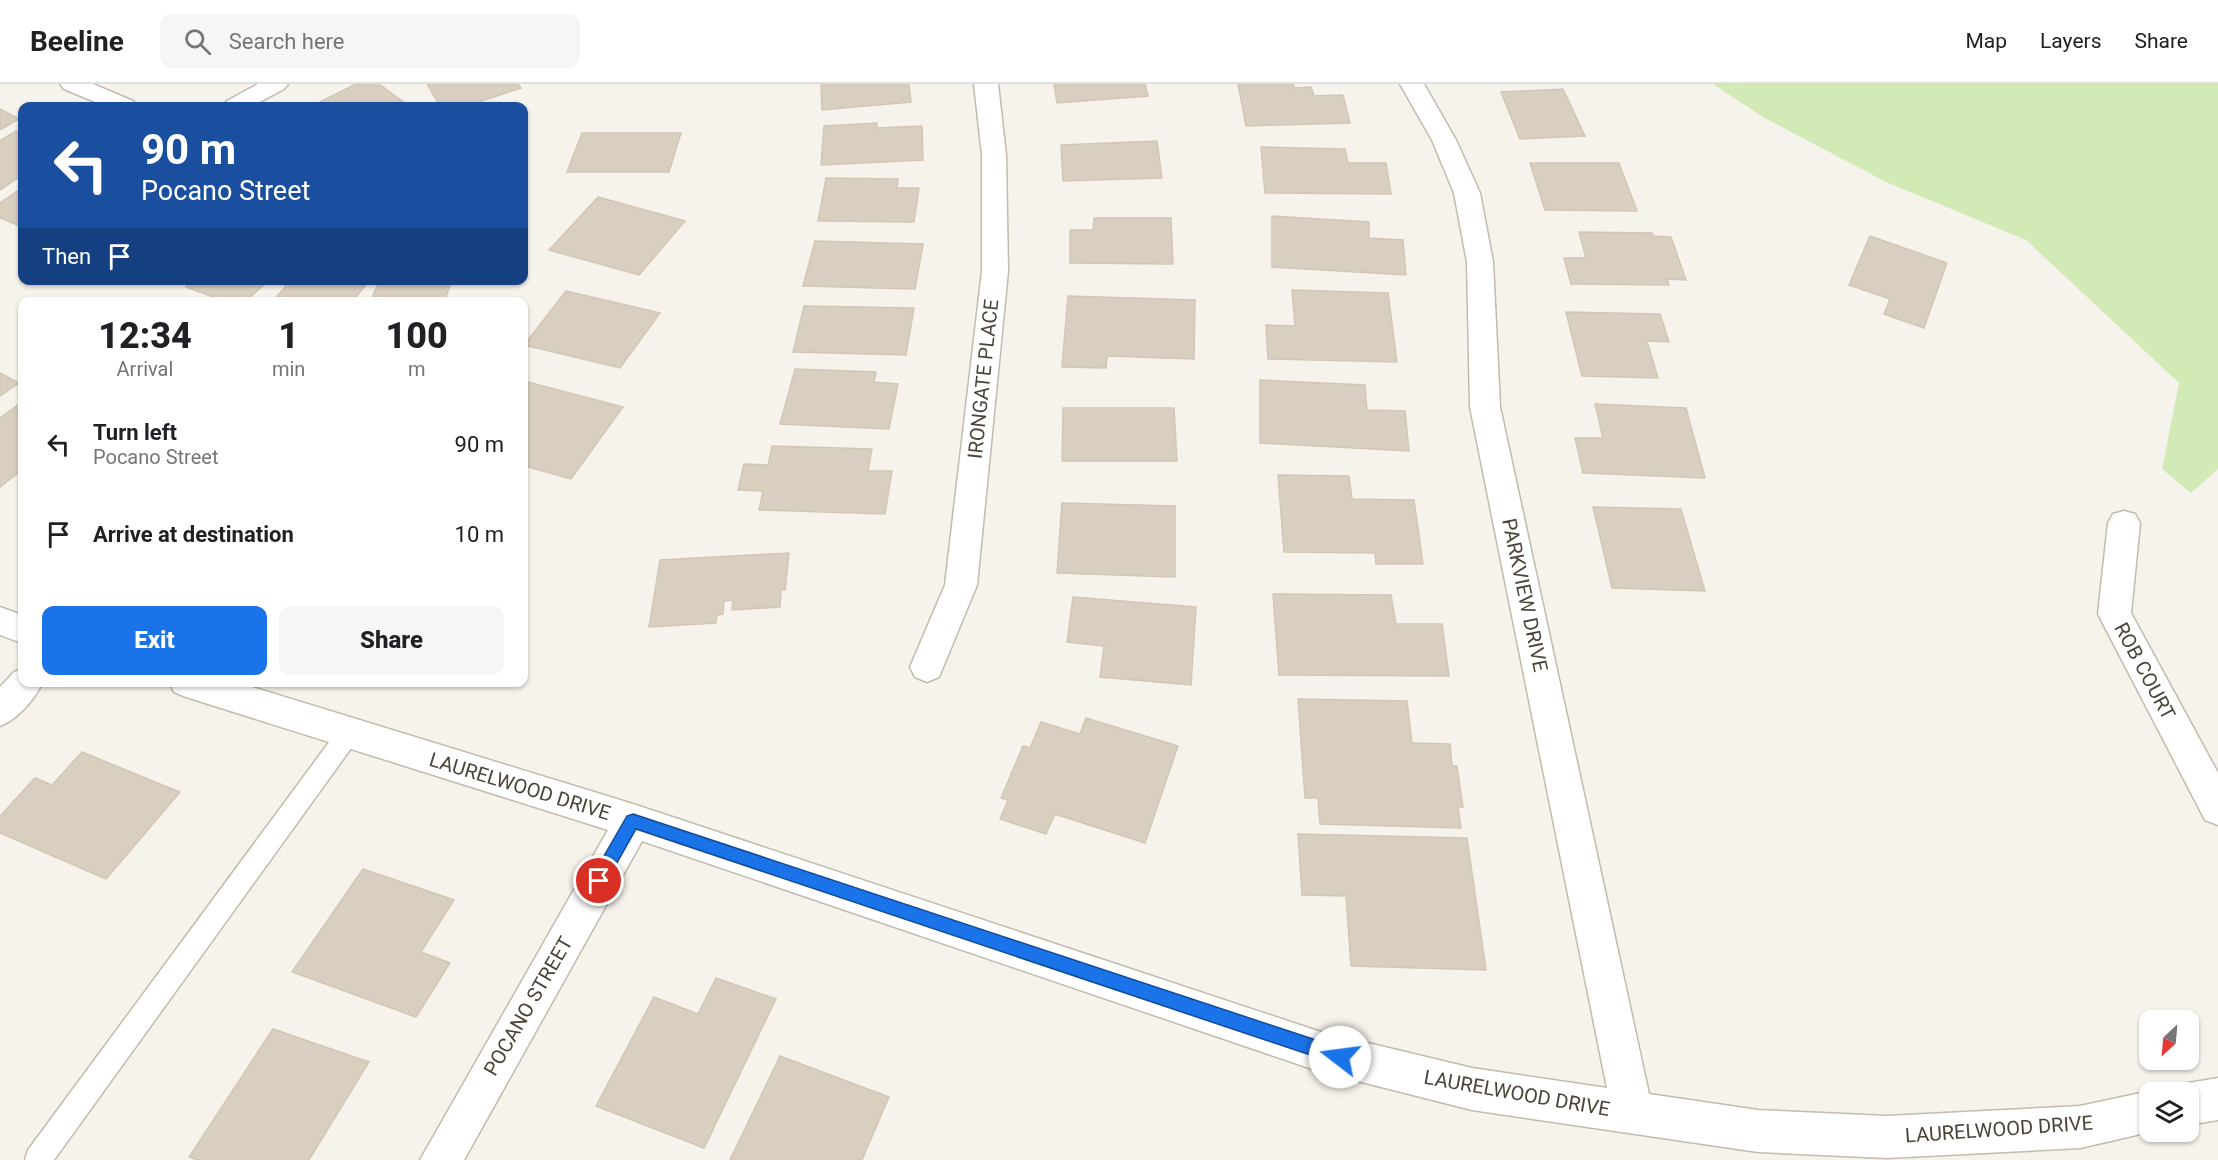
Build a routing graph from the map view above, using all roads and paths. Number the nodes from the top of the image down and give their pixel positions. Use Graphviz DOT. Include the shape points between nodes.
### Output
graph roads {
  1 [pos="72,84"];
  2 [pos="276,84"];
  3 [pos="986,84"];
  4 [pos="1412,84"];
  5 [pos="115,102"];
  6 [pos="243,102"];
  7 [pos="2124,523"];
  8 [pos="0,621"];
  9 [pos="18,628"];
  10 [pos="927,667"];
  11 [pos="22,687"];
  12 [pos="202,687"];
  13 [pos="0,711"];
  14 [pos="349,733"];
  15 [pos="2218,808"];
  16 [pos="633,821"];
  17 [pos="2218,1099"];
  18 [pos="2199,1102"];
  19 [pos="1633,1114"];
  20 [pos="2139,1114"];
  21 [pos="39,1160"];
  22 [pos="441,1160"];
  1 -- 5 [label="street"];
  2 -- 6 [label="street"];
  3 -- 10 [label="street, IRONGATE PLACE" via="994,155 995,271 961,585"];
  4 -- 19 [label="street, PARKVIEW DRIVE" via="1444,140 1467,192 1480,262 1485,406"];
  7 -- 15 [label="street, ROB COURT" via="2114,614"];
  8 -- 9 [label="street"];
  11 -- 13 [label="street"];
  12 -- 14 [label="street, LAURELWOOD DRIVE"];
  14 -- 16 [label="street, LAURELWOOD DRIVE"];
  14 -- 21 [label="lane"];
  16 -- 19 [label="street, LAURELWOOD DRIVE" via="1318,1051 1472,1089"];
  16 -- 22 [label="street, POCANO STREET"];
  17 -- 18 [label="street"];
  19 -- 20 [label="street, LAURELWOOD DRIVE" via="1758,1131 1887,1137 2080,1127"];
}
